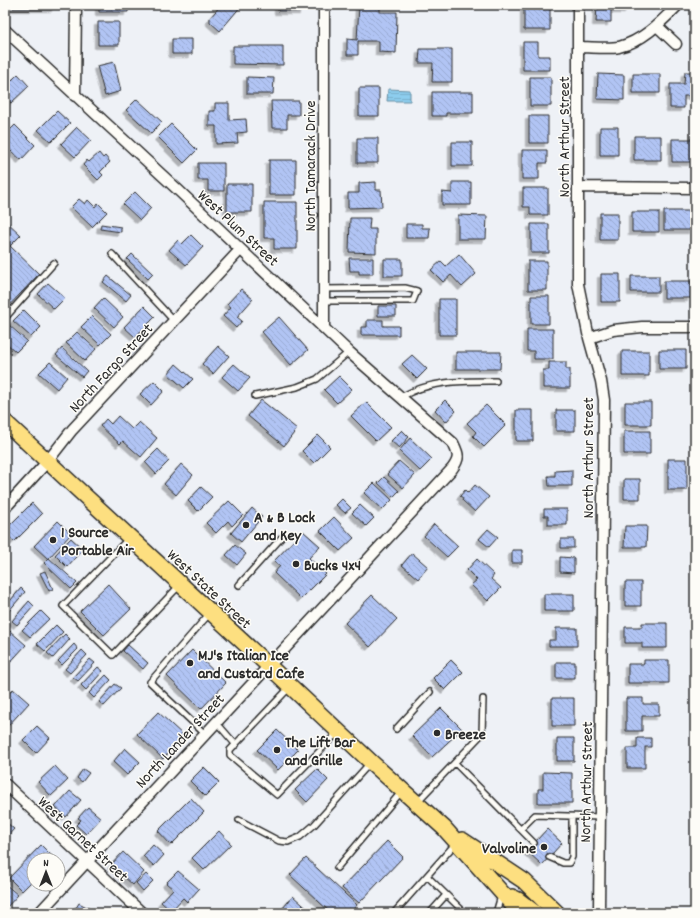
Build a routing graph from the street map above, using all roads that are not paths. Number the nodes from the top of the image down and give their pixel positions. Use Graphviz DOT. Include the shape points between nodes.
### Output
graph roads {
  1 [pos="76,5"];
  2 [pos="324,5"];
  3 [pos="578,5"];
  4 [pos="678,5"];
  5 [pos="657,26"];
  6 [pos="5,30"];
  7 [pos="676,44"];
  8 [pos="578,47"];
  9 [pos="75,96"];
  10 [pos="578,187"];
  11 [pos="695,188"];
  12 [pos="240,250"];
  13 [pos="112,254"];
  14 [pos="54,263"];
  15 [pos="324,289"];
  16 [pos="324,301"];
  17 [pos="5,318"];
  18 [pos="174,321"];
  19 [pos="695,327"];
  20 [pos="324,328"];
  21 [pos="589,338"];
  22 [pos="349,352"];
  23 [pos="496,381"];
  24 [pos="255,396"];
  25 [pos="401,397"];
  26 [pos="5,422"];
  27 [pos="453,443"];
  28 [pos="47,462"];
  29 [pos="5,508"];
  30 [pos="129,538"];
  31 [pos="281,538"];
  32 [pos="181,585"];
  33 [pos="239,585"];
  34 [pos="210,612"];
  35 [pos="269,666"];
  36 [pos="291,687"];
  37 [pos="430,692"];
  38 [pos="483,699"];
  39 [pos="216,722"];
  40 [pos="396,729"];
  41 [pos="339,731"];
  42 [pos="205,734"];
  43 [pos="236,745"];
  44 [pos="371,762"];
  45 [pos="455,762"];
  46 [pos="5,784"];
  47 [pos="402,791"];
  48 [pos="417,803"];
  49 [pos="572,817"];
  50 [pos="600,817"];
  51 [pos="239,820"];
  52 [pos="444,828"];
  53 [pos="521,829"];
  54 [pos="456,842"];
  55 [pos="534,843"];
  56 [pos="549,857"];
  57 [pos="87,861"];
  58 [pos="337,868"];
  59 [pos="427,876"];
  60 [pos="502,893"];
  61 [pos="446,895"];
  62 [pos="38,913"];
  63 [pos="142,913"];
  64 [pos="394,913"];
  65 [pos="430,913"];
  66 [pos="465,913"];
  67 [pos="496,913"];
  68 [pos="520,913"];
  69 [pos="535,913"];
  70 [pos="557,913"];
  71 [pos="598,913"];
  1 -- 9 [label="street"];
  2 -- 15 [label="street, North Tamarack Drive"];
  3 -- 8 [label="street, North Arthur Street"];
  4 -- 5 [label="street"];
  5 -- 7 [label="street"];
  5 -- 8 [label="street" via="636,41 618,47"];
  6 -- 9 [label="street, West Plum Street"];
  8 -- 10 [label="street, North Arthur Street"];
  9 -- 12 [label="street, West Plum Street"];
  10 -- 11 [label="street"];
  10 -- 21 [label="street, North Arthur Street" via="578,284"];
  12 -- 18 [label="street, North Fargo Street"];
  12 -- 20 [label="street, West Plum Street"];
  13 -- 18 [label="lane"];
  14 -- 17 [label="lane"];
  15 -- 16 [label="street, North Tamarack Drive"];
  15 -- 16 [label="lane" via="405,288 417,291 413,301"];
  16 -- 20 [label="street, North Tamarack Drive"];
  18 -- 28 [label="street, North Fargo Street" via="72,430"];
  19 -- 21 [label="street" via="613,330"];
  20 -- 22 [label="street, West Plum Street"];
  21 -- 50 [label="street, North Arthur Street" via="604,400"];
  22 -- 24 [label="lane" via="317,379 296,387"];
  22 -- 25 [label="street, West Plum Street"];
  23 -- 25 [label="lane" via="435,384"];
  25 -- 27 [label="street, West Plum Street"];
  26 -- 28 [label="main road, West State Street"];
  27 -- 35 [label="street, North Lander Street" via="458,453 458,461 452,469"];
  28 -- 29 [label="street, North Fargo Street"];
  28 -- 30 [label="main road, West State Street"];
  30 -- 32 [label="main road, West State Street"];
  30 -- 32 [label="lane" via="64,606 113,655"];
  31 -- 33 [label="lane"];
  32 -- 34 [label="main road, West State Street"];
  34 -- 35 [label="main road, West State Street"];
  34 -- 42 [label="lane" via="150,682"];
  35 -- 36 [label="main road, West State Street"];
  35 -- 39 [label="street, North Lander Street"];
  36 -- 41 [label="main road, West State Street"];
  36 -- 43 [label="lane"];
  37 -- 40 [label="lane"];
  38 -- 45 [label="lane" via="482,734"];
  39 -- 42 [label="street, North Lander Street"];
  39 -- 43 [label="lane"];
  41 -- 43 [label="lane" via="276,795 230,755 230,750"];
  41 -- 44 [label="main road, West State Street"];
  42 -- 57 [label="street, North Lander Street"];
  44 -- 47 [label="main road, West State Street"];
  44 -- 51 [label="lane" via="300,837 288,842 279,841"];
  45 -- 48 [label="lane"];
  45 -- 53 [label="lane"];
  46 -- 57 [label="street, West Garnet Street"];
  47 -- 48 [label="main road, West State Street"];
  47 -- 58 [label="lane"];
  48 -- 52 [label="main road, West State Street"];
  49 -- 50 [label="lane"];
  49 -- 53 [label="lane" via="535,815"];
  49 -- 56 [label="lane" via="572,857 569,863"];
  50 -- 71 [label="street, North Arthur Street"];
  52 -- 54 [label="main road, West State Street"];
  52 -- 70 [label="main road, West State Street" via="524,881"];
  53 -- 55 [label="lane"];
  54 -- 59 [label="lane"];
  54 -- 60 [label="main road, West State Street"];
  57 -- 62 [label="street, North Lander Street"];
  57 -- 63 [label="street, West Garnet Street"];
  59 -- 61 [label="lane"];
  59 -- 64 [label="lane"];
  60 -- 67 [label="lane"];
  60 -- 68 [label="main road, West State Street"];
  60 -- 69 [label="main road, West State Street" via="518,900"];
  61 -- 65 [label="lane"];
  61 -- 66 [label="lane"];
}
